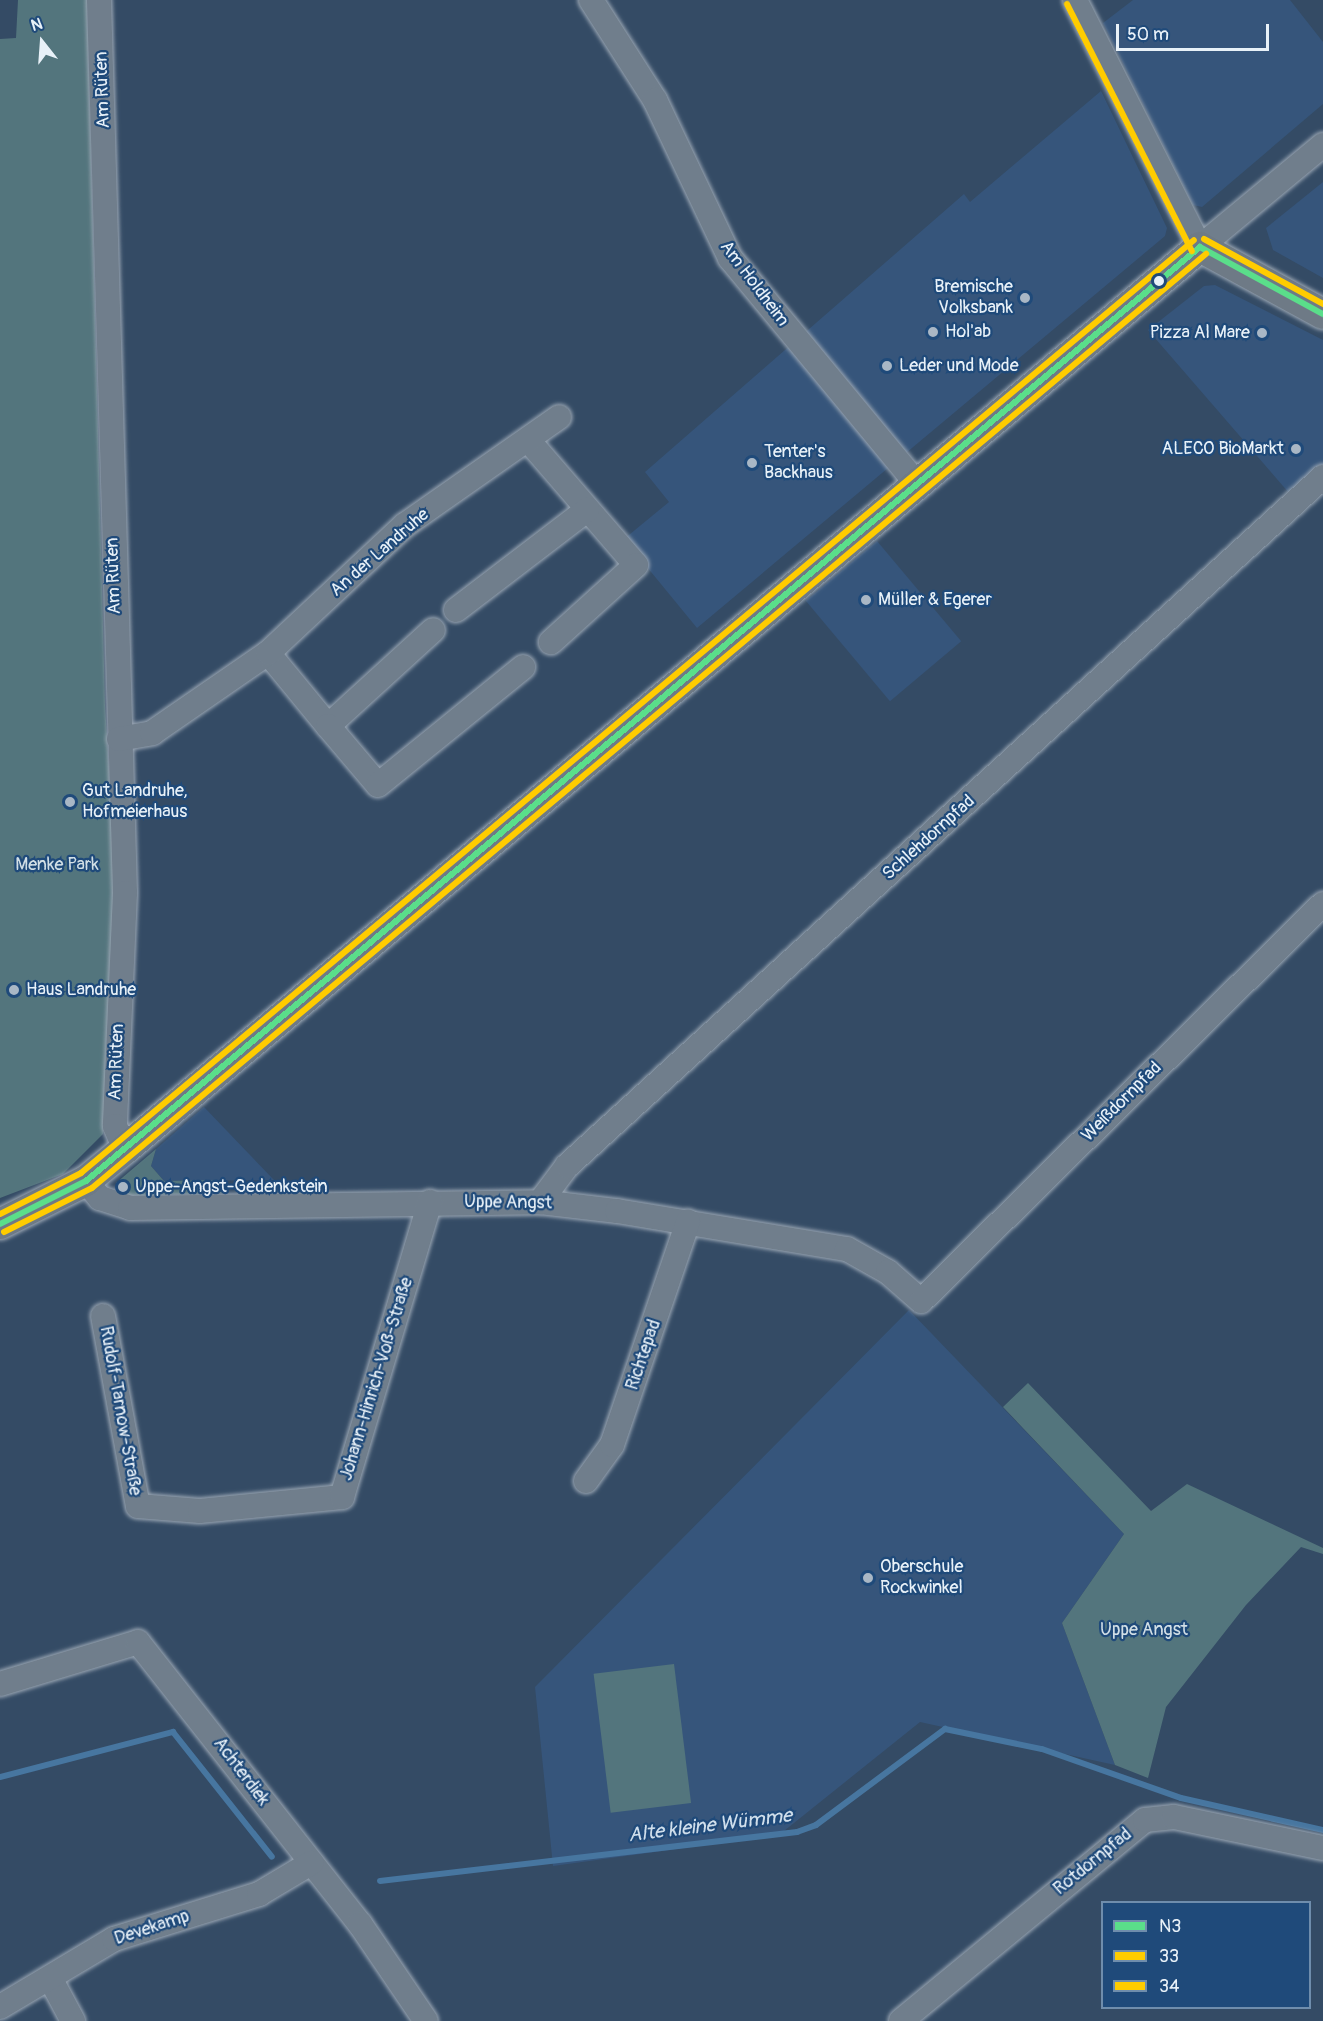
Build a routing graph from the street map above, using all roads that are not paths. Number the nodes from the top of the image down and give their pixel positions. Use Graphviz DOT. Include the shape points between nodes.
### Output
graph roads {
  1 [pos="99,0"];
  2 [pos="591,0"];
  3 [pos="1075,0"];
  4 [pos="1323,145"];
  5 [pos="1200,247"];
  6 [pos="1323,314"];
  7 [pos="559,417"];
  8 [pos="528,440"];
  9 [pos="1323,477"];
  10 [pos="916,483"];
  11 [pos="587,510"];
  12 [pos="456,610"];
  13 [pos="433,630"];
  14 [pos="551,642"];
  15 [pos="268,653"];
  16 [pos="523,667"];
  17 [pos="328,726"];
  18 [pos="119,739"];
  19 [pos="1323,904"];
  20 [pos="125,1149"];
  21 [pos="86,1181"];
  22 [pos="430,1202"];
  23 [pos="540,1202"];
  24 [pos="688,1222"];
  25 [pos="0,1224"];
  26 [pos="921,1301"];
  27 [pos="103,1316"];
  28 [pos="586,1481"];
  29 [pos="138,1506"];
  30 [pos="0,1684"];
  31 [pos="1323,1848"];
  32 [pos="311,1863"];
  33 [pos="50,1978"];
  34 [pos="0,2007"];
  35 [pos="73,2021"];
  36 [pos="426,2021"];
  37 [pos="901,2021"];
  1 -- 18 [label="street, Am Rüten"];
  2 -- 10 [label="street, Am Holdheim" via="655,100 730,258"];
  3 -- 5 [label="street"];
  4 -- 5 [label="street"];
  5 -- 6 [label="main road"];
  5 -- 10 [label="main road"];
  7 -- 8 [label="street, An der Landruhe"];
  8 -- 11 [label="street"];
  8 -- 15 [label="street, An der Landruhe" via="405,525"];
  9 -- 23 [label="street, Schlehdornpfad" via="567,1166"];
  10 -- 20 [label="main road"];
  11 -- 12 [label="street"];
  11 -- 14 [label="street" via="636,565"];
  13 -- 17 [label="street"];
  15 -- 17 [label="street"];
  15 -- 18 [label="street, An der Landruhe" via="152,733"];
  16 -- 17 [label="street" via="378,785"];
  18 -- 20 [label="street, Am Rüten" via="125,893 115,1126"];
  19 -- 26 [label="street, Weißdornpfad"];
  20 -- 21 [label="main road"];
  21 -- 22 [label="street, Uppe Angst" via="100,1198 130,1208"];
  21 -- 25 [label="main road"];
  22 -- 23 [label="street, Uppe Angst"];
  22 -- 29 [label="street, Johann-Hinrich-Voß-Straße" via="342,1497 200,1511"];
  23 -- 24 [label="street, Uppe Angst"];
  24 -- 26 [label="street, Uppe Angst" via="847,1250"];
  24 -- 28 [label="street, Richtepad" via="612,1445"];
  27 -- 29 [label="street, Rudolf-Tarnow-Straße"];
  30 -- 32 [label="street, Achterdiek" via="138,1642"];
  31 -- 37 [label="street, Rotdornpfad" via="1174,1817 1145,1820"];
  32 -- 33 [label="street, Devekamp" via="259,1894 114,1939"];
  32 -- 36 [label="street, Achterdiek"];
  33 -- 34 [label="street, Devekamp"];
  33 -- 35 [label="street"];
}
